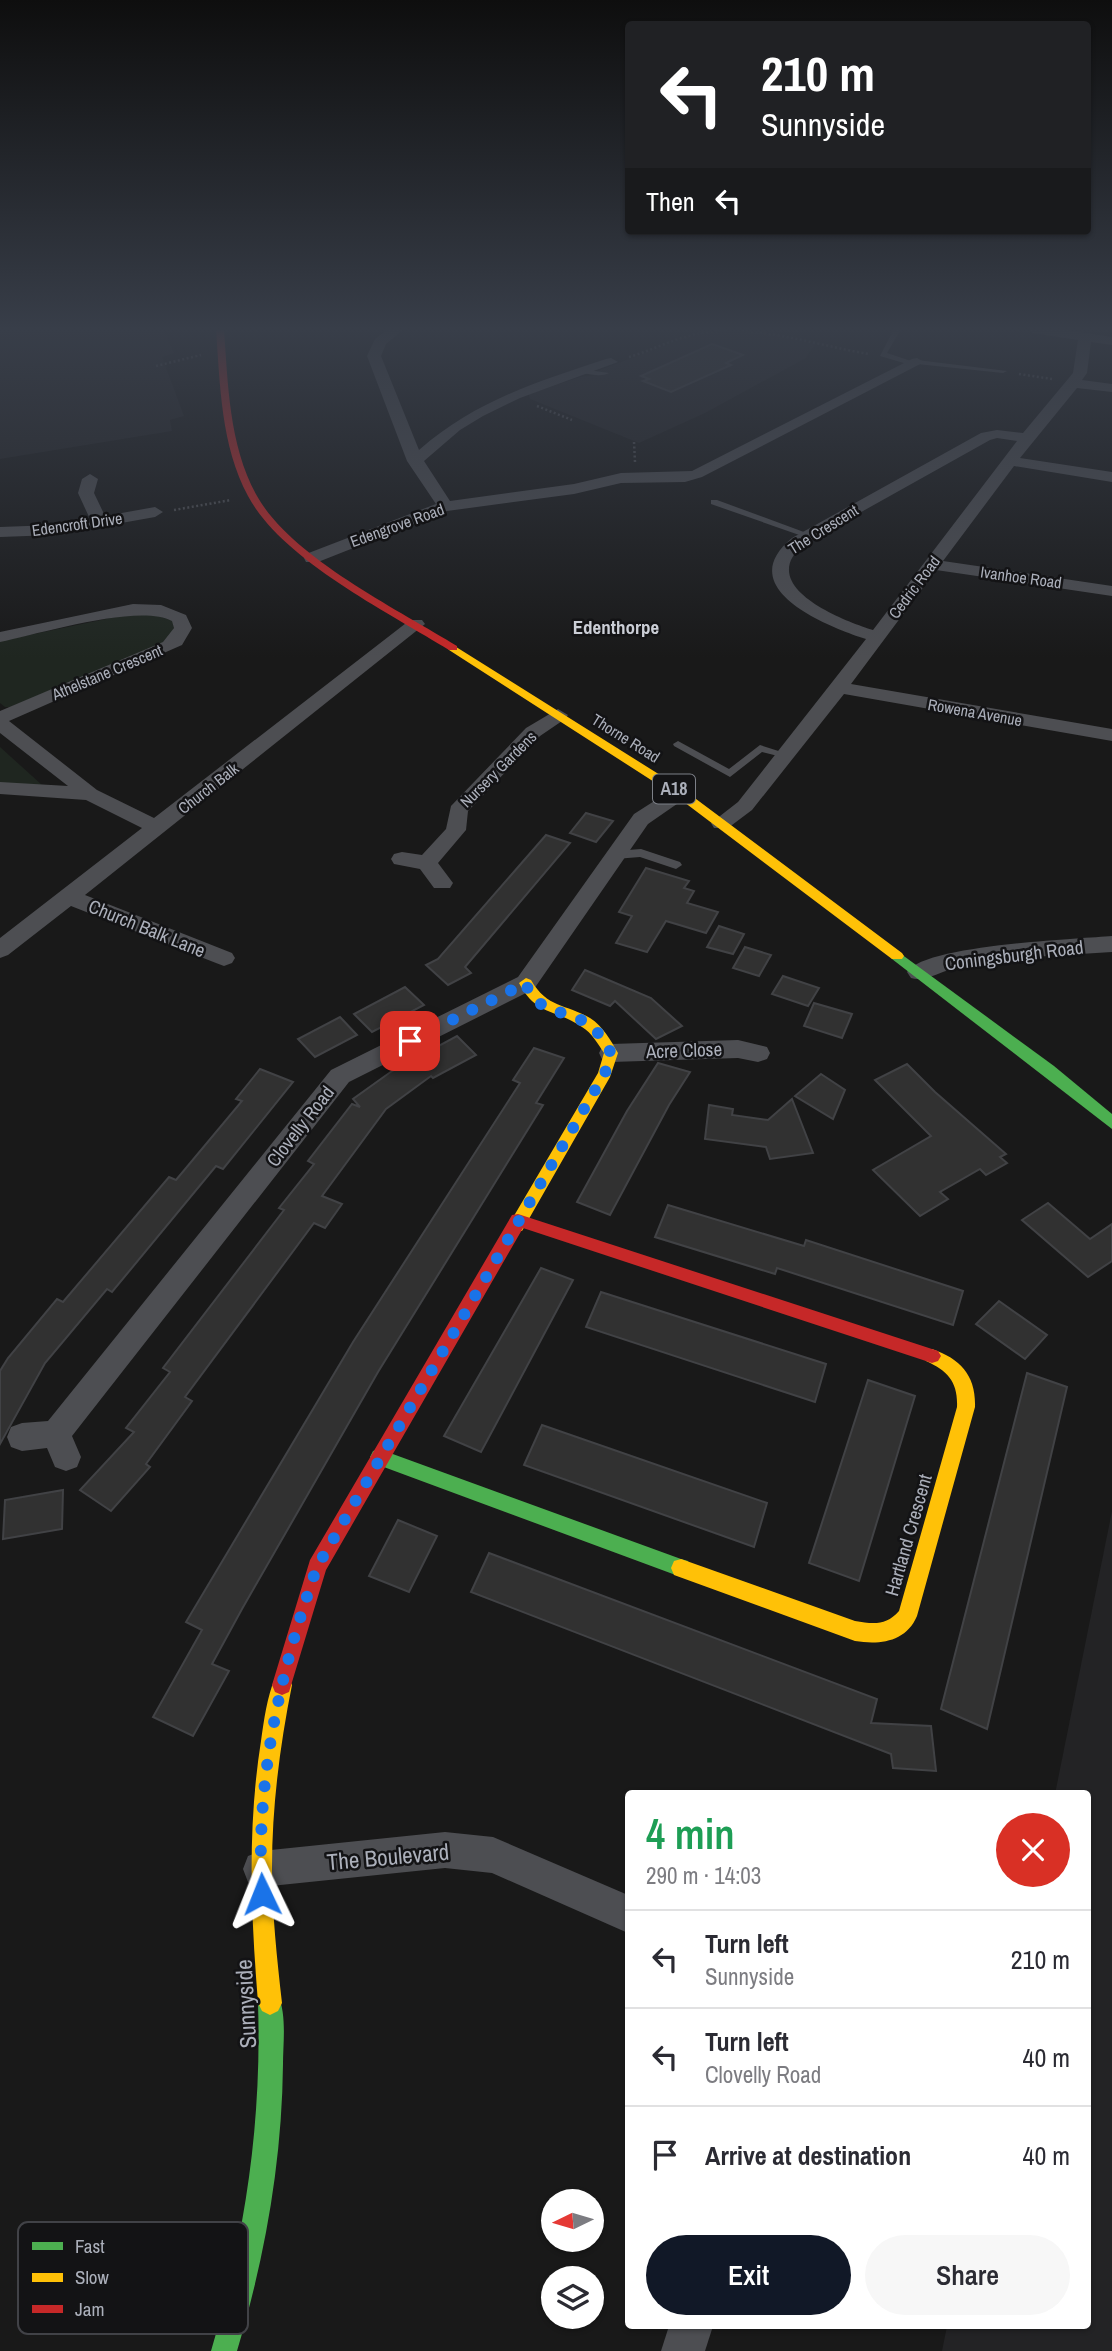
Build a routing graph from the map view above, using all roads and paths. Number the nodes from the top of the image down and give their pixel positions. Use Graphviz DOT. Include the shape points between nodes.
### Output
graph roads {
  1 [pos="1027,438"];
  2 [pos="232,439"];
  3 [pos="405,439"];
  4 [pos="442,439"];
  5 [pos="766,439"];
  6 [pos="981,439"];
  7 [pos="406,442"];
  8 [pos="438,442"];
  9 [pos="415,461"];
  10 [pos="1010,461"];
  11 [pos="90,477"];
  12 [pos="1112,477"];
  13 [pos="253,497"];
  14 [pos="714,502"];
  15 [pos="446,506"];
  16 [pos="155,512"];
  17 [pos="99,521"];
  18 [pos="0,532"];
  19 [pos="808,535"];
  20 [pos="312,558"];
  21 [pos="931,564"];
  22 [pos="1112,591"];
  23 [pos="416,624"];
  24 [pos="0,637"];
  25 [pos="877,637"];
  26 [pos="839,688"];
  27 [pos="558,715"];
  28 [pos="0,718"];
  29 [pos="0,724"];
  30 [pos="1112,734"];
  31 [pos="678,744"];
  32 [pos="786,755"];
  33 [pos="0,788"];
  34 [pos="680,793"];
  35 [pos="90,794"];
  36 [pos="721,823"];
  37 [pos="157,828"];
  38 [pos="615,855"];
  39 [pos="402,859"];
  40 [pos="427,863"];
  41 [pos="676,865"];
  42 [pos="442,883"];
  43 [pos="70,897"];
  44 [pos="5,939"];
  45 [pos="1112,944"];
  46 [pos="224,958"];
  47 [pos="919,972"];
  48 [pos="526,983"];
  49 [pos="758,1052"];
  50 [pos="611,1053"];
  51 [pos="1112,1123"];
  52 [pos="518,1220"];
  53 [pos="22,1437"];
  54 [pos="379,1457"];
  55 [pos="261,1869"];
  56 [pos="625,1913"];
  57 [pos="248,2270"];
  58 [pos="690,2329"];
  59 [pos="230,2334"];
  60 [pos="224,2351"];
  61 [pos="683,2351"];
  1 -- 10 [label="street, Cedric Road"];
  2 -- 13 [label="main road, Thorne Road / A18"];
  3 -- 7 [label="street"];
  4 -- 8 [label="street"];
  5 -- 15 [label="street, Edengrove Road" via="685,477 621,478"];
  6 -- 19 [label="street, The Crescent"];
  7 -- 8 [label="street"];
  7 -- 9 [label="street"];
  8 -- 9 [label="street"];
  9 -- 15 [label="street"];
  10 -- 12 [label="street"];
  10 -- 21 [label="street, Cedric Road"];
  11 -- 17 [label="street" via="86,493"];
  13 -- 16 [label="path"];
  13 -- 20 [label="main road, Thorne Road / A18" via="280,533"];
  14 -- 19 [label="lane"];
  15 -- 20 [label="street, Edengrove Road"];
  16 -- 17 [label="street, Edencroft Drive"];
  17 -- 18 [label="street, Edencroft Drive" via="54,530"];
  19 -- 25 [label="street, The Crescent" via="782,555 782,580 816,613"];
  20 -- 23 [label="main road, Thorne Road / A18"];
  21 -- 22 [label="street, Ivanhoe Road"];
  21 -- 25 [label="street, Cedric Road"];
  23 -- 27 [label="main road, Thorne Road / A18"];
  23 -- 37 [label="street, Church Balk"];
  24 -- 28 [label="street, Athelstane Crescent" via="143,608 176,616 183,628 169,646"];
  25 -- 26 [label="street, Cedric Road"];
  26 -- 30 [label="street, Rowena Avenue"];
  26 -- 32 [label="street, Cedric Road"];
  27 -- 34 [label="main road, Thorne Road / A18"];
  27 -- 40 [label="street, Nursery Gardens" via="533,732 458,810 456,830"];
  29 -- 35 [label="street"];
  31 -- 32 [label="lane" via="730,774 760,748"];
  32 -- 36 [label="street, Cedric Road" via="745,806"];
  33 -- 35 [label="street"];
  34 -- 36 [label="main road, Thorne Road / A18"];
  34 -- 38 [label="street, Clovelly Road" via="641,819"];
  35 -- 37 [label="street"];
  36 -- 47 [label="main road, Thorne Road / A18"];
  37 -- 43 [label="street, Church Balk"];
  38 -- 41 [label="lane" via="641,853"];
  38 -- 48 [label="street, Clovelly Road"];
  39 -- 40 [label="street"];
  40 -- 42 [label="street"];
  43 -- 44 [label="street, Church Balk"];
  43 -- 46 [label="street, Church Balk Lane"];
  45 -- 47 [label="street, Coningsburgh Road" via="977,957"];
  47 -- 51 [label="main road, Thorne Road / A18"];
  48 -- 50 [label="main road" via="529,995 541,1005 586,1023"];
  48 -- 53 [label="street, Clovelly Road" via="340,1076 61,1445"];
  49 -- 50 [label="street, Acre Close"];
  50 -- 52 [label="main road, Sunnyside" via="605,1073"];
  52 -- 54 [label="main road, Sunnyside"];
  52 -- 54 [label="main road, Hartland Crescent" via="944,1360 965,1377 964,1418 907,1616 901,1625 879,1634 846,1629"];
  54 -- 55 [label="main road, Sunnyside" via="317,1567 289,1651 275,1711"];
  55 -- 56 [label="street, The Boulevard" via="445,1850 493,1855"];
  55 -- 57 [label="main road, Sunnyside" via="272,2049 268,2132"];
  58 -- 61 [label="street"];
  59 -- 60 [label="main road, Sunnyside"];
}
